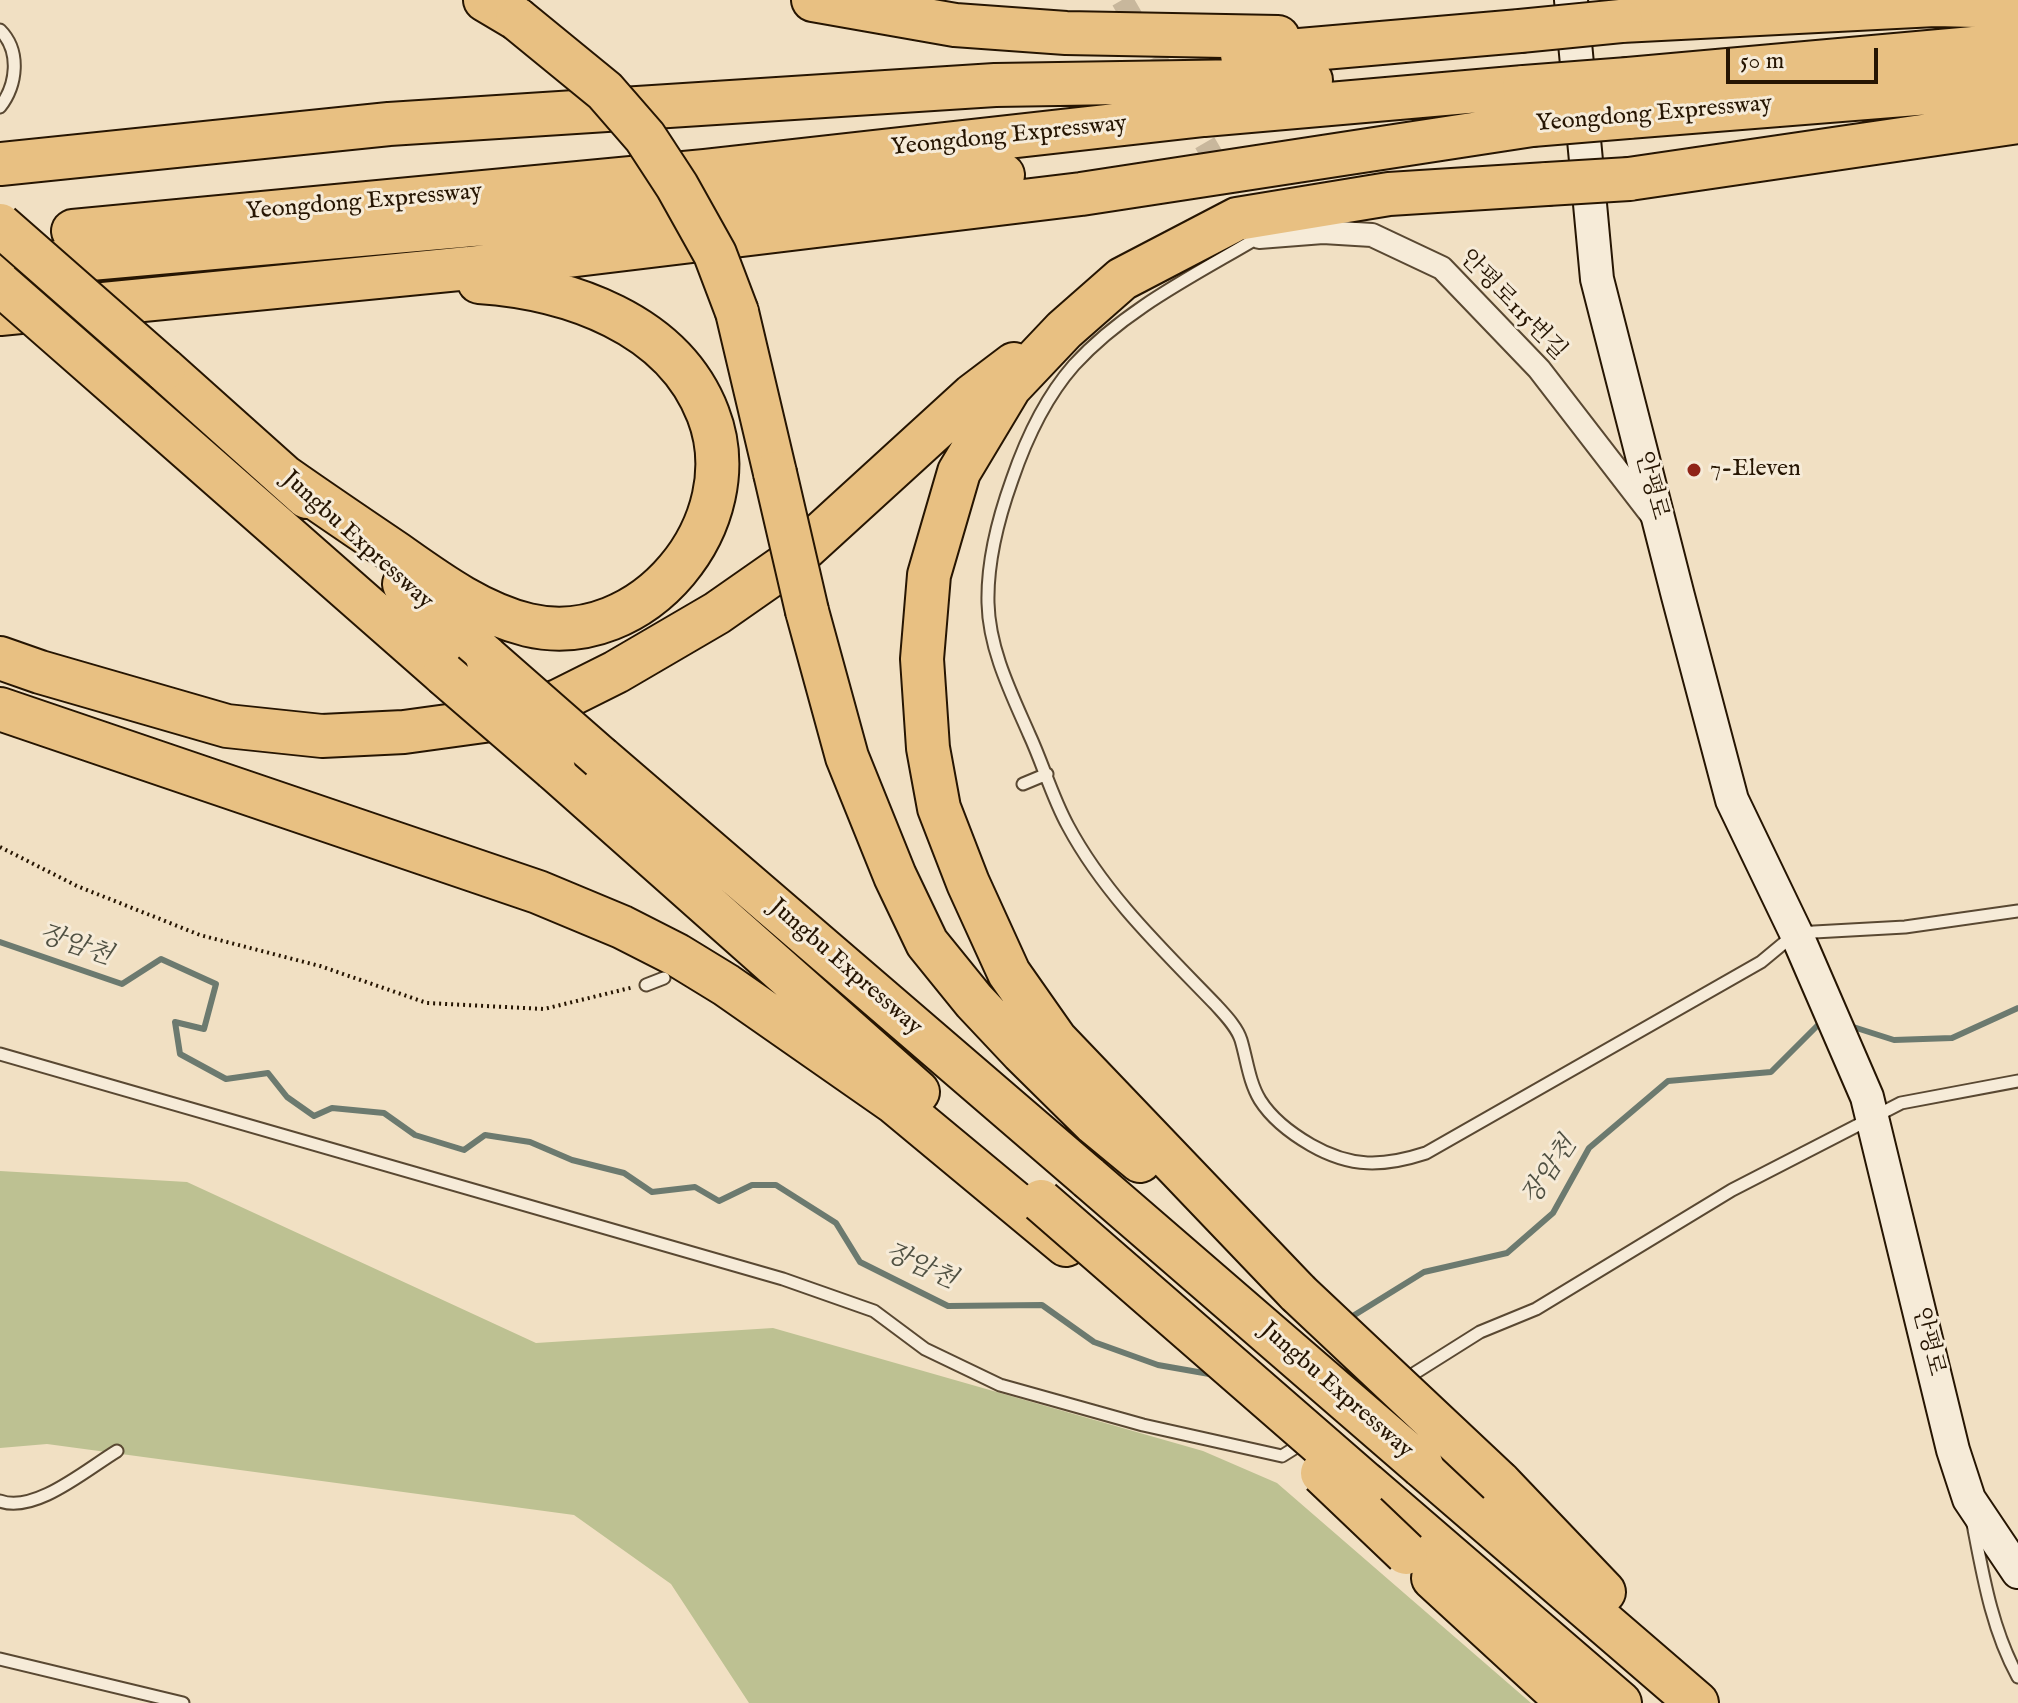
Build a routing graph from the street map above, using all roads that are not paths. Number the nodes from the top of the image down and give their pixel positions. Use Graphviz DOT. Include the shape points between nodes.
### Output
graph roads {
  1 [pos="813,0"];
  2 [pos="1571,0"];
  3 [pos="2018,7"];
  4 [pos="501,9"];
  5 [pos="0,30"];
  6 [pos="1415,41"];
  7 [pos="2018,44"];
  8 [pos="2018,86"];
  9 [pos="1628,98"];
  10 [pos="1528,106"];
  11 [pos="0,107"];
  12 [pos="2018,122"];
  13 [pos="0,143"];
  14 [pos="0,164"];
  15 [pos="0,225"];
  16 [pos="1259,237"];
  17 [pos="0,238"];
  18 [pos="0,267"];
  19 [pos="382,276"];
  20 [pos="0,284"];
  21 [pos="1086,310"];
  22 [pos="0,314"];
  23 [pos="285,477"];
  24 [pos="1662,529"];
  25 [pos="0,658"];
  26 [pos="0,709"];
  27 [pos="1047,774"];
  28 [pos="1023,784"];
  29 [pos="2018,911"];
  30 [pos="1800,942"];
  31 [pos="664,978"];
  32 [pos="646,985"];
  33 [pos="0,1054"];
  34 [pos="2018,1081"];
  35 [pos="1870,1107"];
  36 [pos="1298,1293"];
  37 [pos="1348,1415"];
  38 [pos="1322,1431"];
  39 [pos="117,1451"];
  40 [pos="1969,1499"];
  41 [pos="0,1501"];
  42 [pos="2018,1572"];
  43 [pos="0,1659"];
  44 [pos="2018,1677"];
  45 [pos="183,1703"];
  46 [pos="1569,1703"];
  47 [pos="1620,1703"];
  48 [pos="1697,1703"];
  49 [pos="1715,1703"];
  1 -- 6 [label="highway" via="955,25 1066,33"];
  2 -- 24 [label="street, 안평로" via="1597,279"];
  3 -- 6 [label="highway, bridge" via="1935,5 1621,21"];
  4 -- 36 [label="highway, bridge" via="605,91 645,137 715,254 737,312 847,757 927,943 974,1001 1094,1123"];
  5 -- 11 [label="lane" via="13,52 15,70"];
  6 -- 13 [label="highway" via="816,90 188,124"];
  7 -- 9 [label="highway, Yeongdong Expressway"];
  8 -- 9 [label="highway, Yeongdong Expressway"];
  9 -- 10 [label="highway, Yeongdong Expressway, bridge"];
  10 -- 14 [label="highway" via="1309,80 995,85 389,124"];
  10 -- 17 [label="highway, Yeongdong Expressway" via="1204,115 705,171"];
  10 -- 18 [label="highway, Yeongdong Expressway" via="1402,135"];
  10 -- 19 [label="highway" via="1081,194"];
  12 -- 21 [label="highway, bridge" via="1629,179 1389,194 1237,219 1122,279"];
  15 -- 23 [label="highway, Jungbu Expressway, bridge"];
  16 -- 24 [label="street, 안평로115번길" via="1372,235 1442,268 1539,369"];
  16 -- 27 [label="lane" via="1106,334 1073,366 1042,409 1021,454 990,560 988,604 1009,690"];
  19 -- 22 [label="highway"];
  19 -- 23 [label="highway" via="514,284 577,299 668,352 699,393 715,443 713,498 702,530 667,584 625,613 579,627 532,626 484,610 453,592"];
  20 -- 47 [label="highway, Jungbu Expressway, bridge"];
  21 -- 25 [label="highway" via="973,395 790,562 717,613 616,672 513,717 404,732 322,736 227,726"];
  21 -- 36 [label="highway" via="1010,387 959,472 929,575 922,659 928,748 939,808 1009,973 1056,1040"];
  23 -- 48 [label="highway, Jungbu Expressway, bridge" via="601,758"];
  24 -- 30 [label="street, 안평로" via="1732,800"];
  26 -- 46 [label="highway, bridge" via="538,892 622,927 726,985 895,1103 1196,1354"];
  27 -- 28 [label="lane"];
  27 -- 30 [label="lane" via="1067,825 1101,877 1225,1014 1240,1037 1260,1099 1281,1125 1312,1146 1371,1165 1426,1153"];
  29 -- 30 [label="lane"];
  30 -- 35 [label="street, 안평로"];
  31 -- 32 [label="lane"];
  33 -- 38 [label="lane" via="783,1279 874,1311 925,1349 1028,1393 1282,1456"];
  34 -- 35 [label="lane"];
  35 -- 37 [label="lane" via="1536,1309 1480,1332"];
  35 -- 40 [label="street, 안평로"];
  36 -- 49 [label="highway, bridge" via="1499,1482"];
  39 -- 41 [label="lane" via="37,1500 11,1505"];
  40 -- 42 [label="street, 안평로"];
  40 -- 44 [label="lane" via="1983,1578 2004,1652"];
  43 -- 45 [label="lane"];
}
